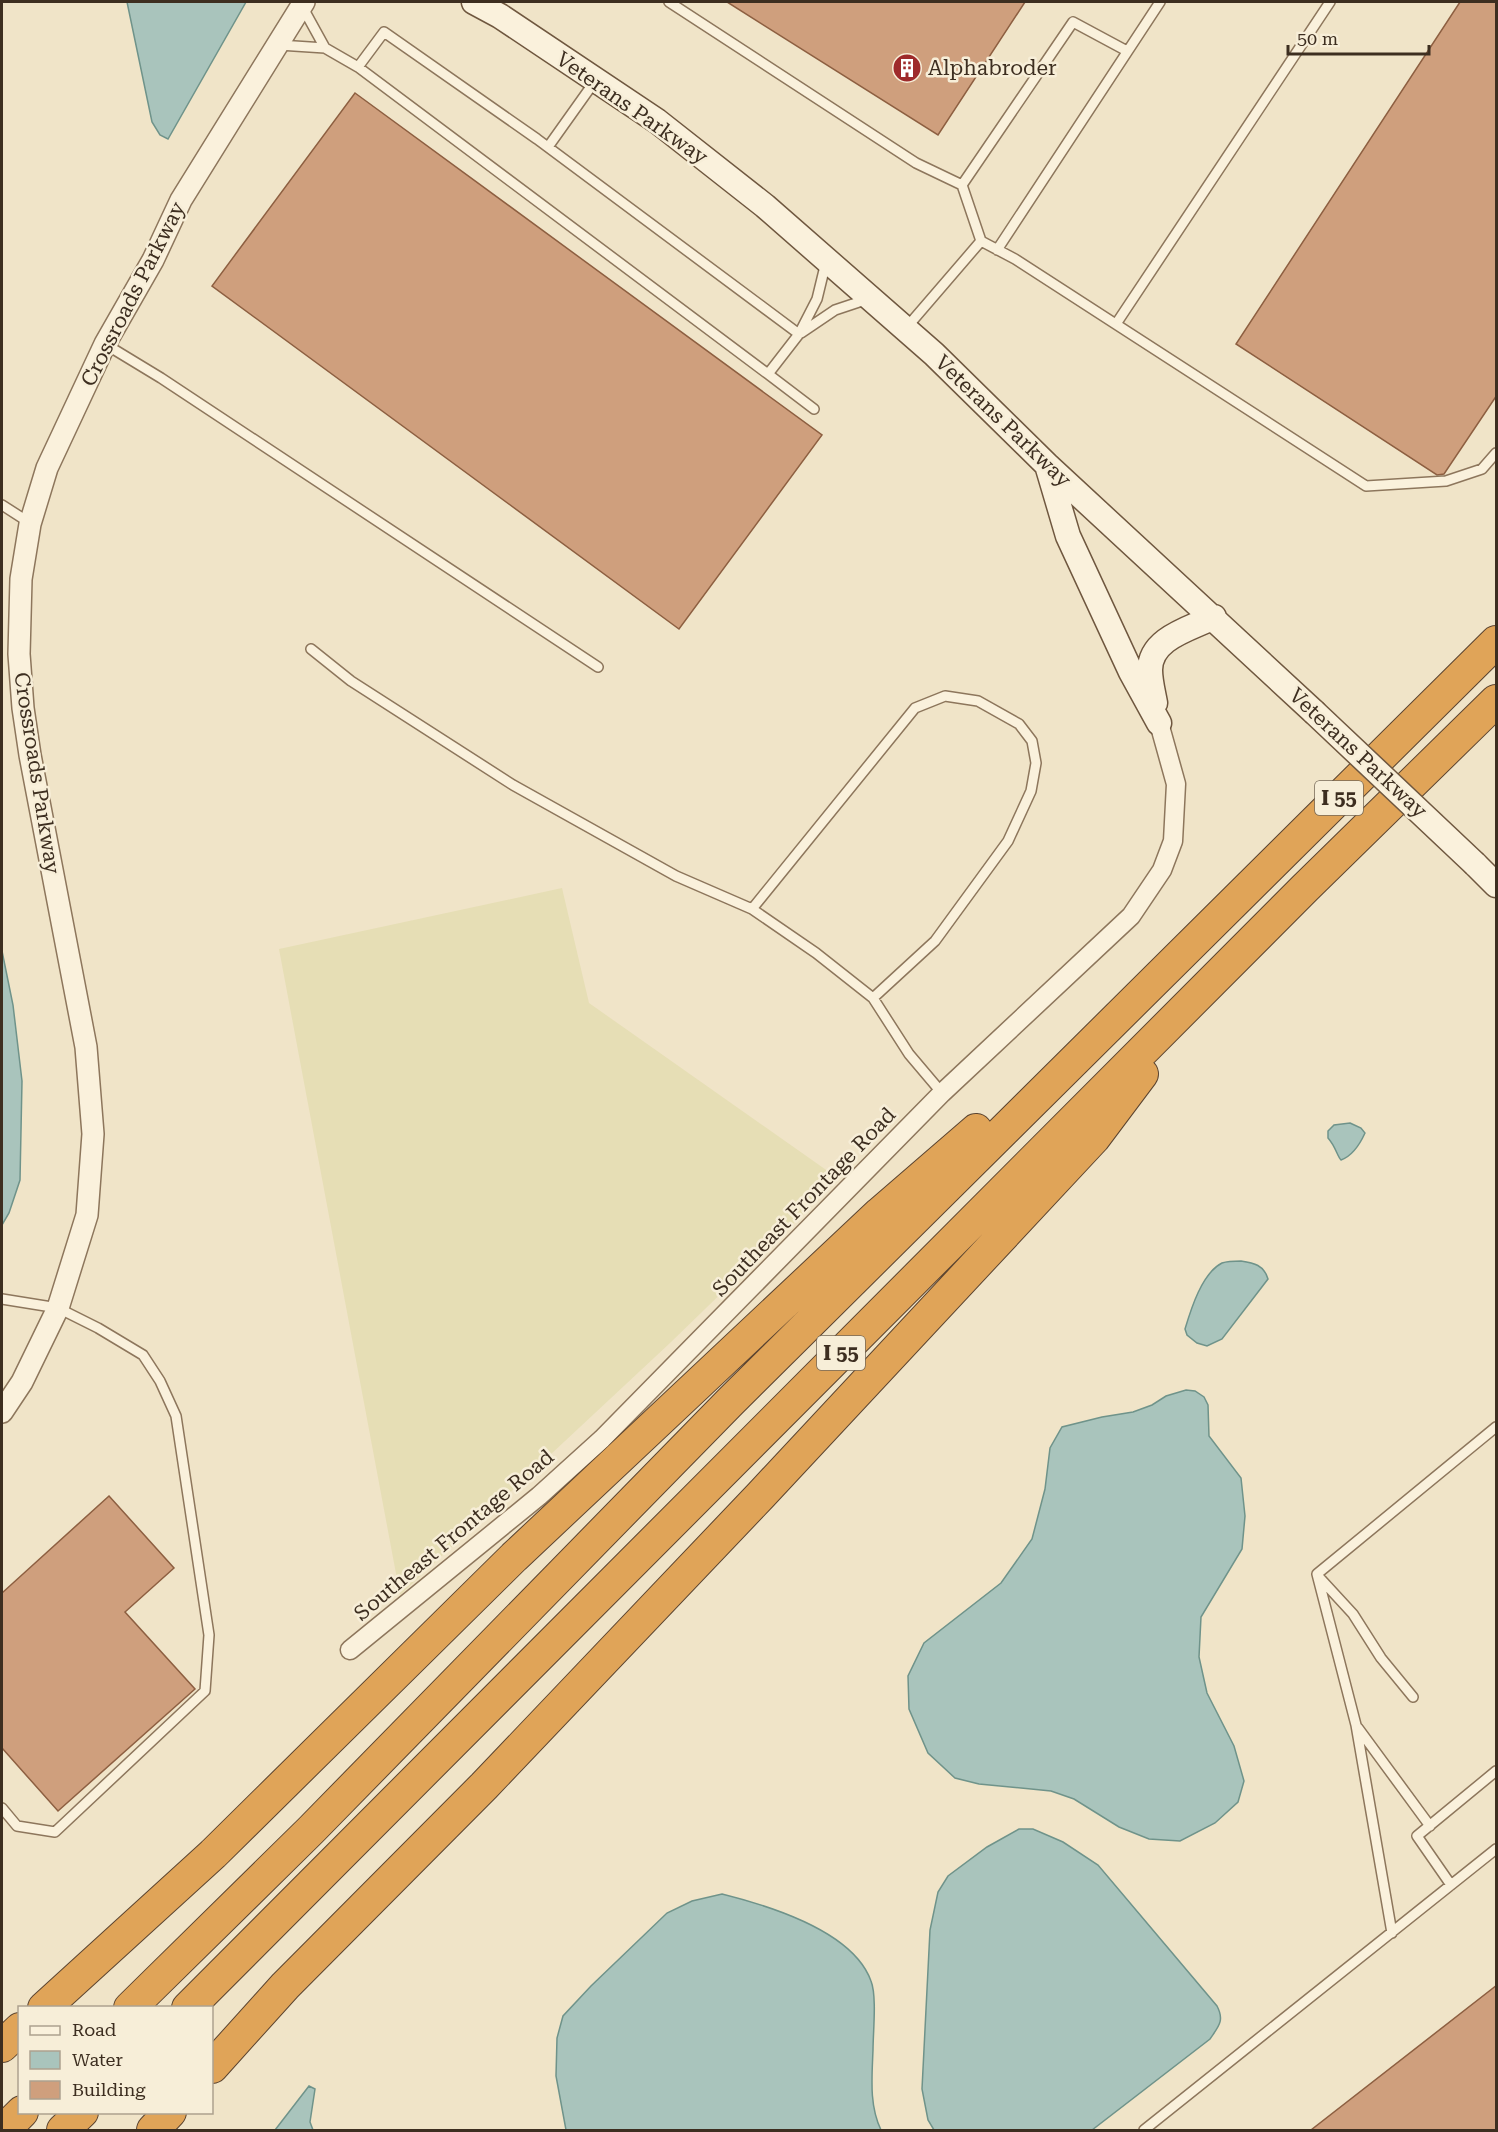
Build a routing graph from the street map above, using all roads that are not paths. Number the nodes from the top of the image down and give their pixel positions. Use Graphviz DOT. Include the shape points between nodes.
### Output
graph roads {
  1 [pos="474,2"];
  2 [pos="669,2"];
  3 [pos="1160,2"];
  4 [pos="1330,2"];
  5 [pos="303,4"];
  6 [pos="277,45"];
  7 [pos="325,48"];
  8 [pos="1127,51"];
  9 [pos="358,67"];
  10 [pos="595,80"];
  11 [pos="548,147"];
  12 [pos="962,185"];
  13 [pos="981,241"];
  14 [pos="997,250"];
  15 [pos="826,260"];
  16 [pos="871,299"];
  17 [pos="1116,324"];
  18 [pos="905,329"];
  19 [pos="799,334"];
  20 [pos="105,344"];
  21 [pos="768,374"];
  22 [pos="814,409"];
  23 [pos="1497,453"];
  24 [pos="1047,465"];
  25 [pos="2,505"];
  26 [pos="30,524"];
  27 [pos="1214,618"];
  28 [pos="1497,642"];
  29 [pos="311,649"];
  30 [pos="598,667"];
  31 [pos="1497,701"];
  32 [pos="1159,723"];
  33 [pos="1497,885"];
  34 [pos="752,909"];
  35 [pos="1181,953"];
  36 [pos="1213,980"];
  37 [pos="873,998"];
  38 [pos="942,1094"];
  39 [pos="2,1299"];
  40 [pos="58,1308"];
  41 [pos="2,1412"];
  42 [pos="1497,1427"];
  43 [pos="1317,1574"];
  44 [pos="350,1650"];
  45 [pos="1413,1697"];
  46 [pos="1356,1725"];
  47 [pos="1497,1771"];
  48 [pos="2,1808"];
  49 [pos="1430,1826"];
  50 [pos="1497,1849"];
  51 [pos="1451,1885"];
  52 [pos="1392,1933"];
  53 [pos="45,2006"];
  54 [pos="131,2006"];
  55 [pos="189,2006"];
  56 [pos="18,2032"];
  57 [pos="2,2046"];
  58 [pos="213,2066"];
  59 [pos="20,2114"];
  60 [pos="80,2114"];
  61 [pos="168,2114"];
  62 [pos="4,2130"];
  63 [pos="63,2130"];
  64 [pos="153,2130"];
  65 [pos="1144,2130"];
  1 -- 10 [label="main road, Veterans Parkway"];
  2 -- 12 [label="lane" via="916,163"];
  3 -- 8 [label="lane"];
  4 -- 17 [label="lane"];
  5 -- 6 [label="street, Crossroads Parkway"];
  5 -- 7 [label="lane"];
  6 -- 7 [label="lane"];
  6 -- 20 [label="street, Crossroads Parkway" via="181,200 153,260"];
  7 -- 9 [label="lane"];
  8 -- 12 [label="lane" via="1072,22"];
  8 -- 14 [label="lane"];
  9 -- 11 [label="lane" via="384,32"];
  9 -- 21 [label="lane"];
  10 -- 11 [label="lane"];
  10 -- 15 [label="main road, Veterans Parkway" via="657,121"];
  11 -- 19 [label="lane"];
  12 -- 13 [label="lane"];
  13 -- 14 [label="lane"];
  13 -- 18 [label="lane"];
  14 -- 17 [label="lane"];
  15 -- 16 [label="main road, Veterans Parkway"];
  15 -- 19 [label="lane" via="817,299"];
  16 -- 18 [label="main road, Veterans Parkway"];
  16 -- 19 [label="lane" via="835,310"];
  17 -- 23 [label="lane" via="1366,486 1446,481 1482,469"];
  18 -- 24 [label="main road, Veterans Parkway"];
  19 -- 21 [label="lane"];
  20 -- 26 [label="street, Crossroads Parkway" via="47,468"];
  20 -- 30 [label="lane"];
  21 -- 22 [label="lane"];
  24 -- 27 [label="main road, Veterans Parkway"];
  24 -- 32 [label="main road" via="1068,536"];
  25 -- 26 [label="lane"];
  26 -- 40 [label="street, Crossroads Parkway" via="21,579 19,654 23,708 86,1047 93,1134 87,1215"];
  27 -- 32 [label="main road" via="1163,642 1156,650 1150,670"];
  27 -- 33 [label="main road, Veterans Parkway, bridge"];
  28 -- 35 [label="highway, I 55"];
  29 -- 34 [label="lane" via="351,681 513,785 676,876"];
  31 -- 36 [label="highway, I 55"];
  32 -- 38 [label="street, Southeast Frontage Road" via="1176,784 1173,841 1162,870 1131,916"];
  34 -- 37 [label="lane"];
  34 -- 37 [label="lane" via="915,708 945,696 956,697 978,701 1019,724 1032,741 1036,763 1031,791 1008,841 935,940"];
  35 -- 53 [label="highway" via="879,1213 514,1557 213,1854"];
  35 -- 54 [label="highway, I 55" via="730,1402 312,1830"];
  36 -- 55 [label="highway, I 55"];
  36 -- 58 [label="highway" via="1094,1138 745,1512 484,1786 285,1986"];
  37 -- 38 [label="lane" via="909,1054"];
  38 -- 44 [label="street, Southeast Frontage Road" via="602,1439 540,1496"];
  39 -- 40 [label="lane"];
  40 -- 41 [label="street, Crossroads Parkway" via="22,1383"];
  40 -- 48 [label="lane" via="143,1355 176,1416 209,1635 205,1691 55,1832 17,1826"];
  42 -- 43 [label="lane"];
  43 -- 45 [label="lane" via="1353,1614 1381,1658"];
  43 -- 46 [label="lane"];
  46 -- 49 [label="lane"];
  46 -- 52 [label="lane"];
  47 -- 49 [label="lane"];
  49 -- 51 [label="lane" via="1417,1836"];
  50 -- 51 [label="lane"];
  51 -- 52 [label="lane"];
  52 -- 65 [label="lane"];
  56 -- 57 [label="highway"];
  59 -- 62 [label="highway"];
  60 -- 63 [label="highway"];
  61 -- 64 [label="highway"];
}
